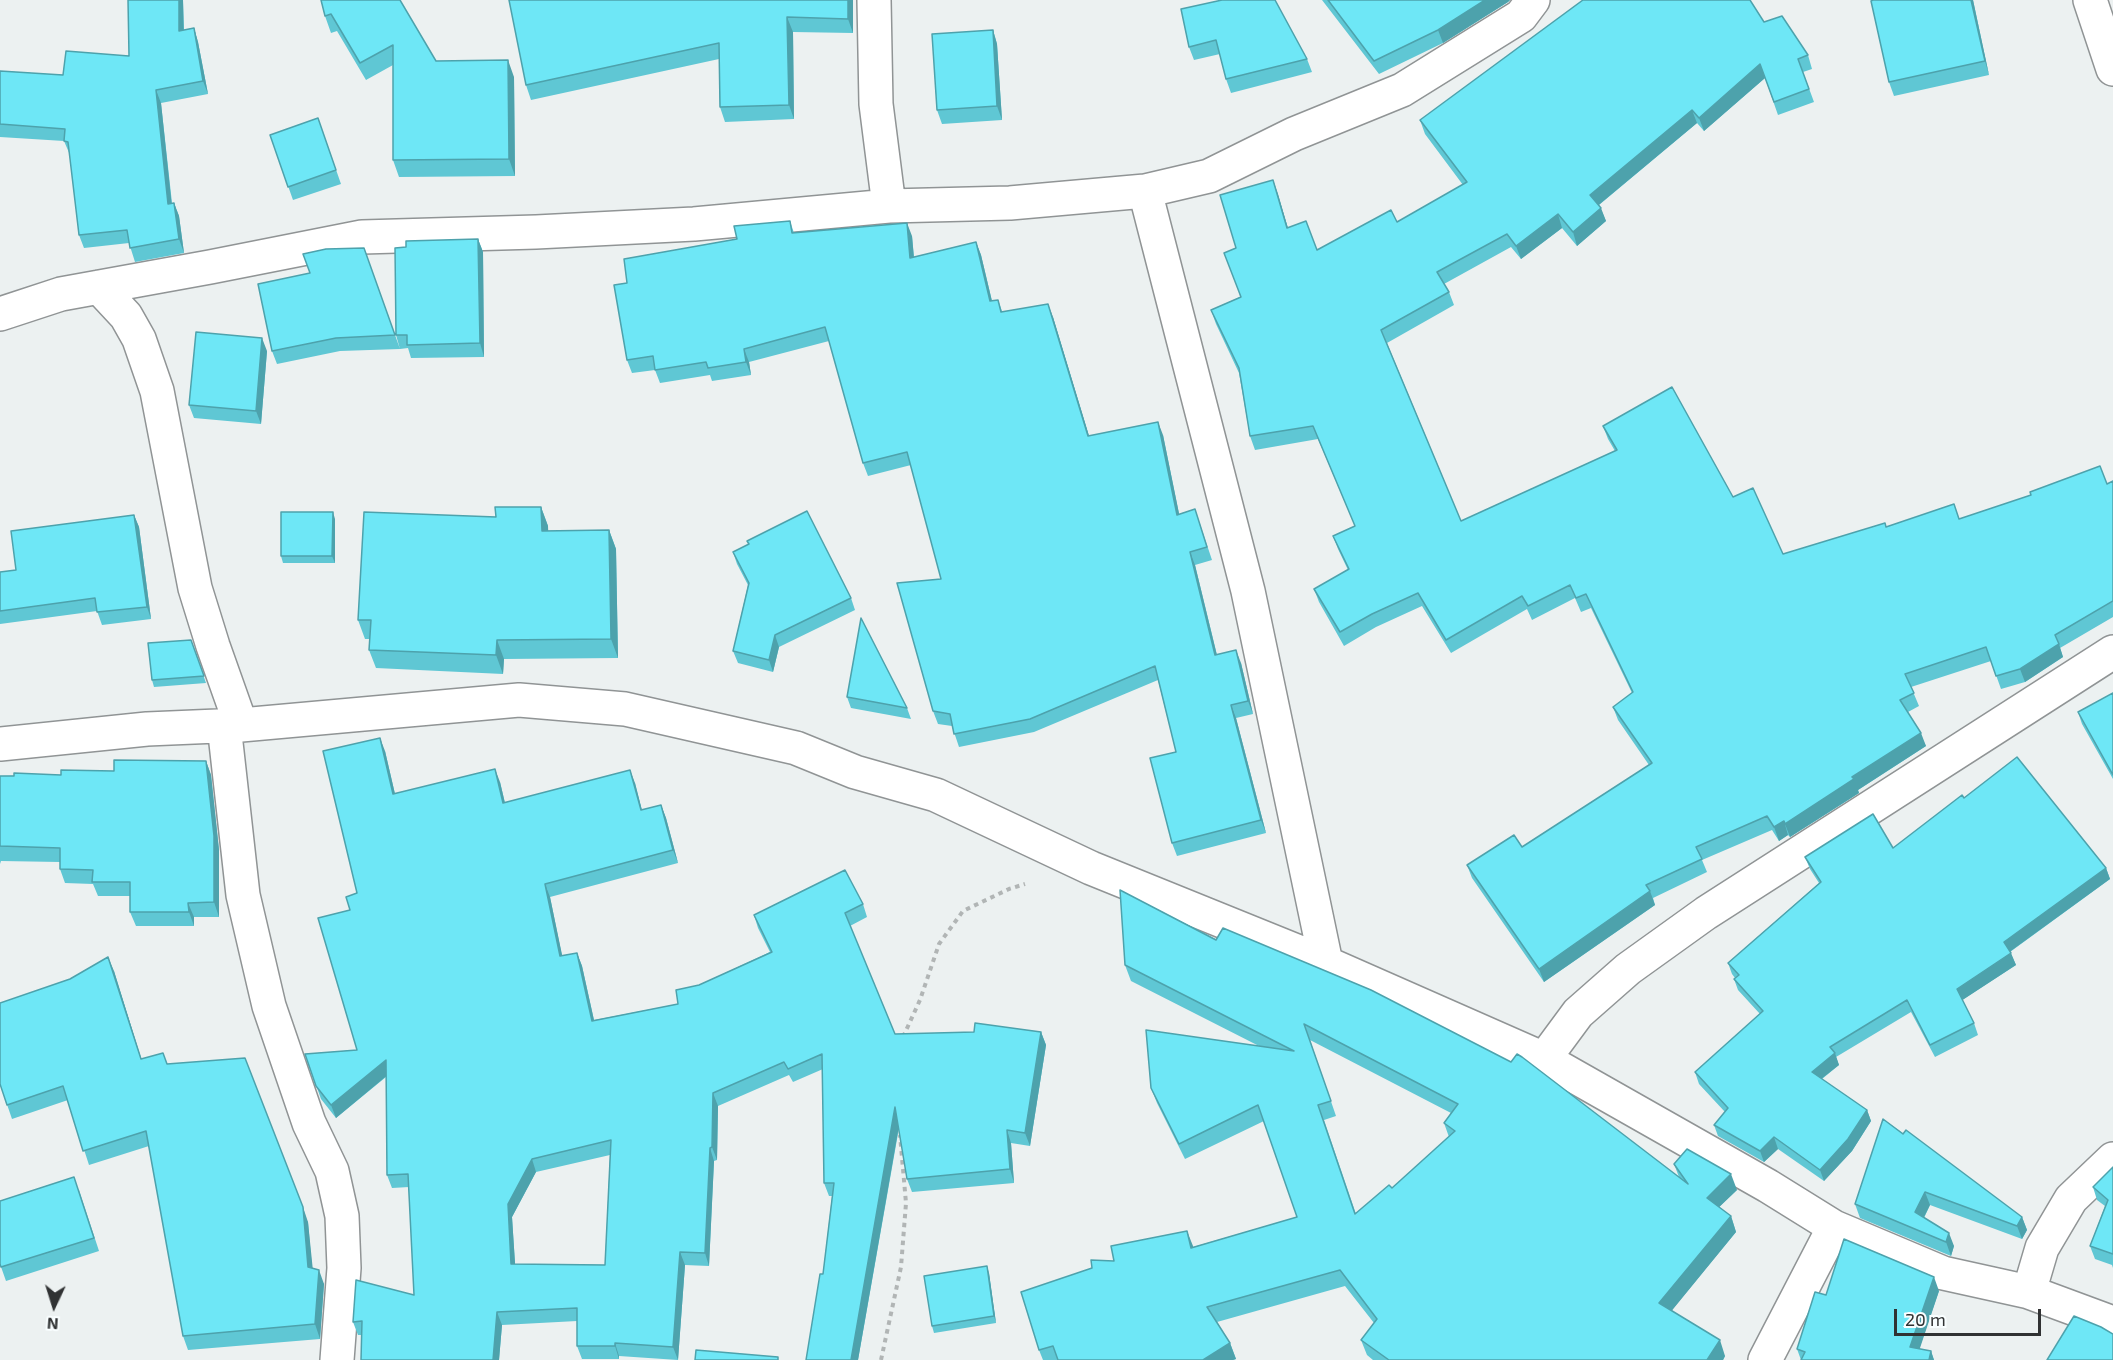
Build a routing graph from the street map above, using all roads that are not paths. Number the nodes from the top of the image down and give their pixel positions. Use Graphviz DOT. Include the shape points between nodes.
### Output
graph roads {
  1 [pos="874,0"];
  2 [pos="1533,0"];
  3 [pos="2090,0"];
  4 [pos="2113,69"];
  5 [pos="1145,191"];
  6 [pos="889,206"];
  7 [pos="99,287"];
  8 [pos="0,314"];
  9 [pos="2113,651"];
  10 [pos="232,725"];
  11 [pos="0,744"];
  12 [pos="1326,963"];
  13 [pos="1544,1059"];
  14 [pos="2113,1159"];
  15 [pos="1834,1227"];
  16 [pos="2029,1292"];
  17 [pos="2113,1323"];
  18 [pos="337,1360"];
  19 [pos="1765,1360"];
  1 -- 6 [label="street" via="876,104"];
  2 -- 5 [label="street" via="1521,16 1402,90 1294,134 1209,176"];
  3 -- 4 [label="street"];
  5 -- 6 [label="street" via="1010,203"];
  5 -- 12 [label="street" via="1248,591"];
  6 -- 7 [label="street" via="694,224 362,237"];
  7 -- 8 [label="street" via="61,294"];
  7 -- 10 [label="street" via="126,316 139,339 157,392 195,588"];
  9 -- 13 [label="street" via="1706,913 1628,969 1578,1013"];
  10 -- 11 [label="street"];
  10 -- 12 [label="street" via="519,700 625,709 796,748 855,772 936,795 1090,868"];
  10 -- 18 [label="street" via="243,896 287,1062 332,1171 342,1216 344,1268"];
  12 -- 13 [label="street"];
  13 -- 15 [label="street" via="1768,1185"];
  14 -- 16 [label="street" via="2071,1198 2042,1248"];
  15 -- 16 [label="street" via="1942,1273"];
  15 -- 19 [label="street"];
  16 -- 17 [label="street"];
}
